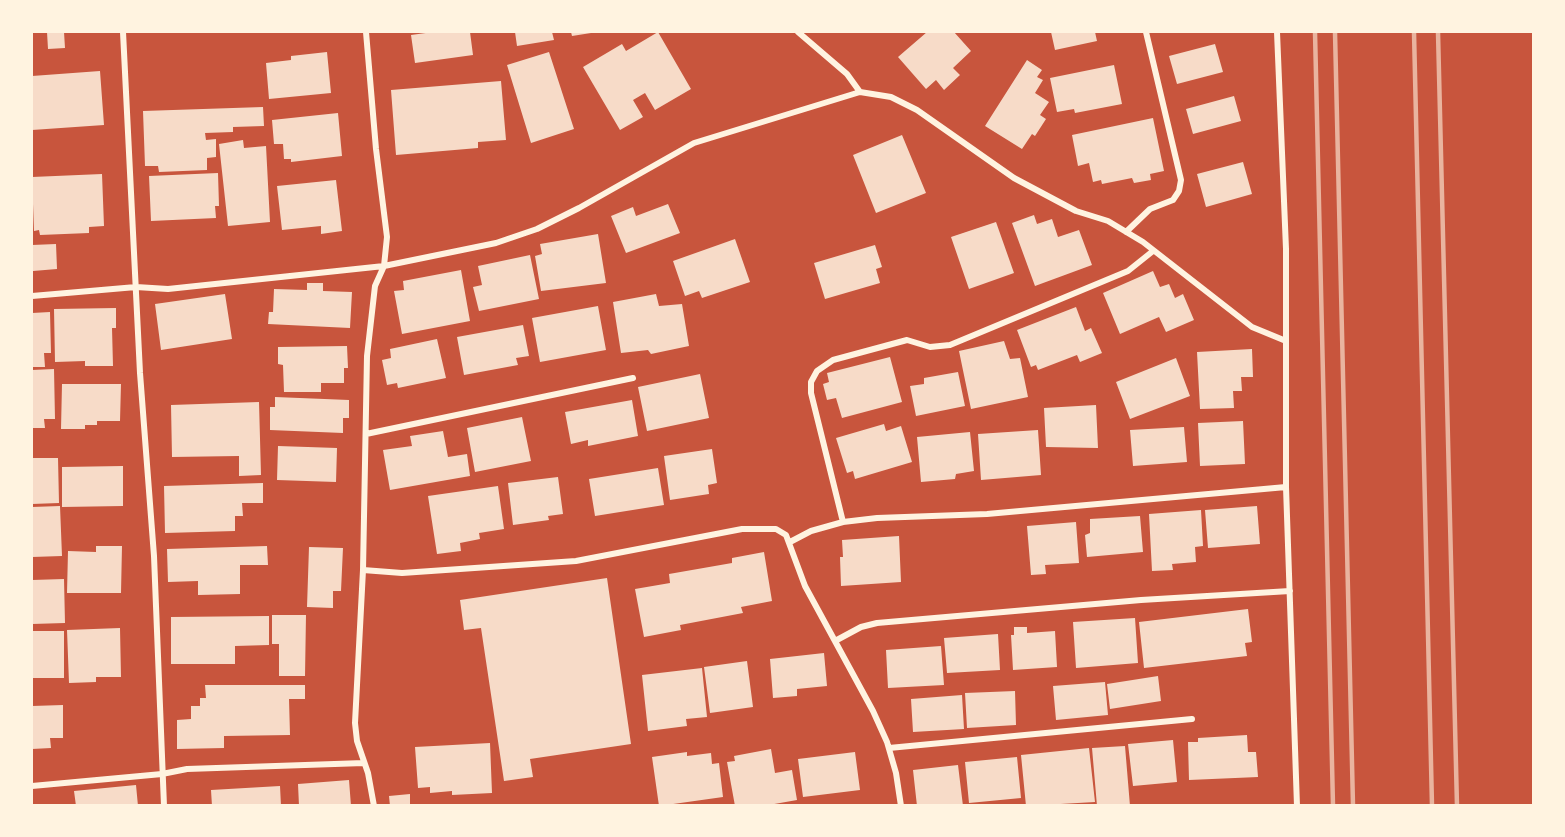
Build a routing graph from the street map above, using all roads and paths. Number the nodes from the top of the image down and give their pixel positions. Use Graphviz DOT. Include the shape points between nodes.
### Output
graph roads {
  1 [pos="123,32"];
  2 [pos="366,32"];
  3 [pos="798,32"];
  4 [pos="1146,32"];
  5 [pos="1277,32"];
  6 [pos="860,92"];
  7 [pos="1126,232"];
  8 [pos="1153,250"];
  9 [pos="384,266"];
  10 [pos="136,287"];
  11 [pos="32,296"];
  12 [pos="1286,341"];
  13 [pos="633,378"];
  14 [pos="366,434"];
  15 [pos="1286,486"];
  16 [pos="843,522"];
  17 [pos="790,542"];
  18 [pos="363,570"];
  19 [pos="1290,591"];
  20 [pos="835,641"];
  21 [pos="1192,719"];
  22 [pos="889,748"];
  23 [pos="364,763"];
  24 [pos="162,774"];
  25 [pos="32,786"];
  26 [pos="164,806"];
  27 [pos="374,806"];
  28 [pos="901,806"];
  29 [pos="1297,806"];
  1 -- 10 [label="street"];
  2 -- 9 [label="street" via="387,237"];
  3 -- 6 [label="street" via="847,74"];
  4 -- 7 [label="street" via="1181,180 1173,201 1150,209"];
  5 -- 12 [label="street"];
  6 -- 7 [label="street" via="891,97 917,110 1014,178"];
  6 -- 9 [label="street" via="694,143 537,229 496,243"];
  7 -- 8 [label="street"];
  8 -- 12 [label="street" via="1252,327"];
  8 -- 16 [label="street" via="1128,271 950,345 930,347 907,340 833,360 817,371 811,381 811,393"];
  9 -- 10 [label="street" via="168,289"];
  9 -- 14 [label="street" via="375,286 367,356"];
  10 -- 11 [label="street"];
  10 -- 24 [label="street" via="154,556"];
  12 -- 15 [label="street"];
  13 -- 14 [label="street"];
  14 -- 18 [label="street"];
  15 -- 16 [label="street" via="987,514"];
  15 -- 19 [label="street"];
  16 -- 17 [label="street"];
  17 -- 18 [label="street" via="776,529 742,529 576,561 402,573"];
  17 -- 20 [label="street" via="805,586"];
  18 -- 23 [label="street" via="356,723"];
  19 -- 20 [label="street" via="877,623"];
  19 -- 29 [label="street"];
  20 -- 22 [label="street"];
  21 -- 22 [label="street"];
  22 -- 28 [label="street"];
  23 -- 24 [label="street" via="187,769"];
  23 -- 27 [label="street"];
  24 -- 25 [label="street"];
  24 -- 26 [label="street"];
}
